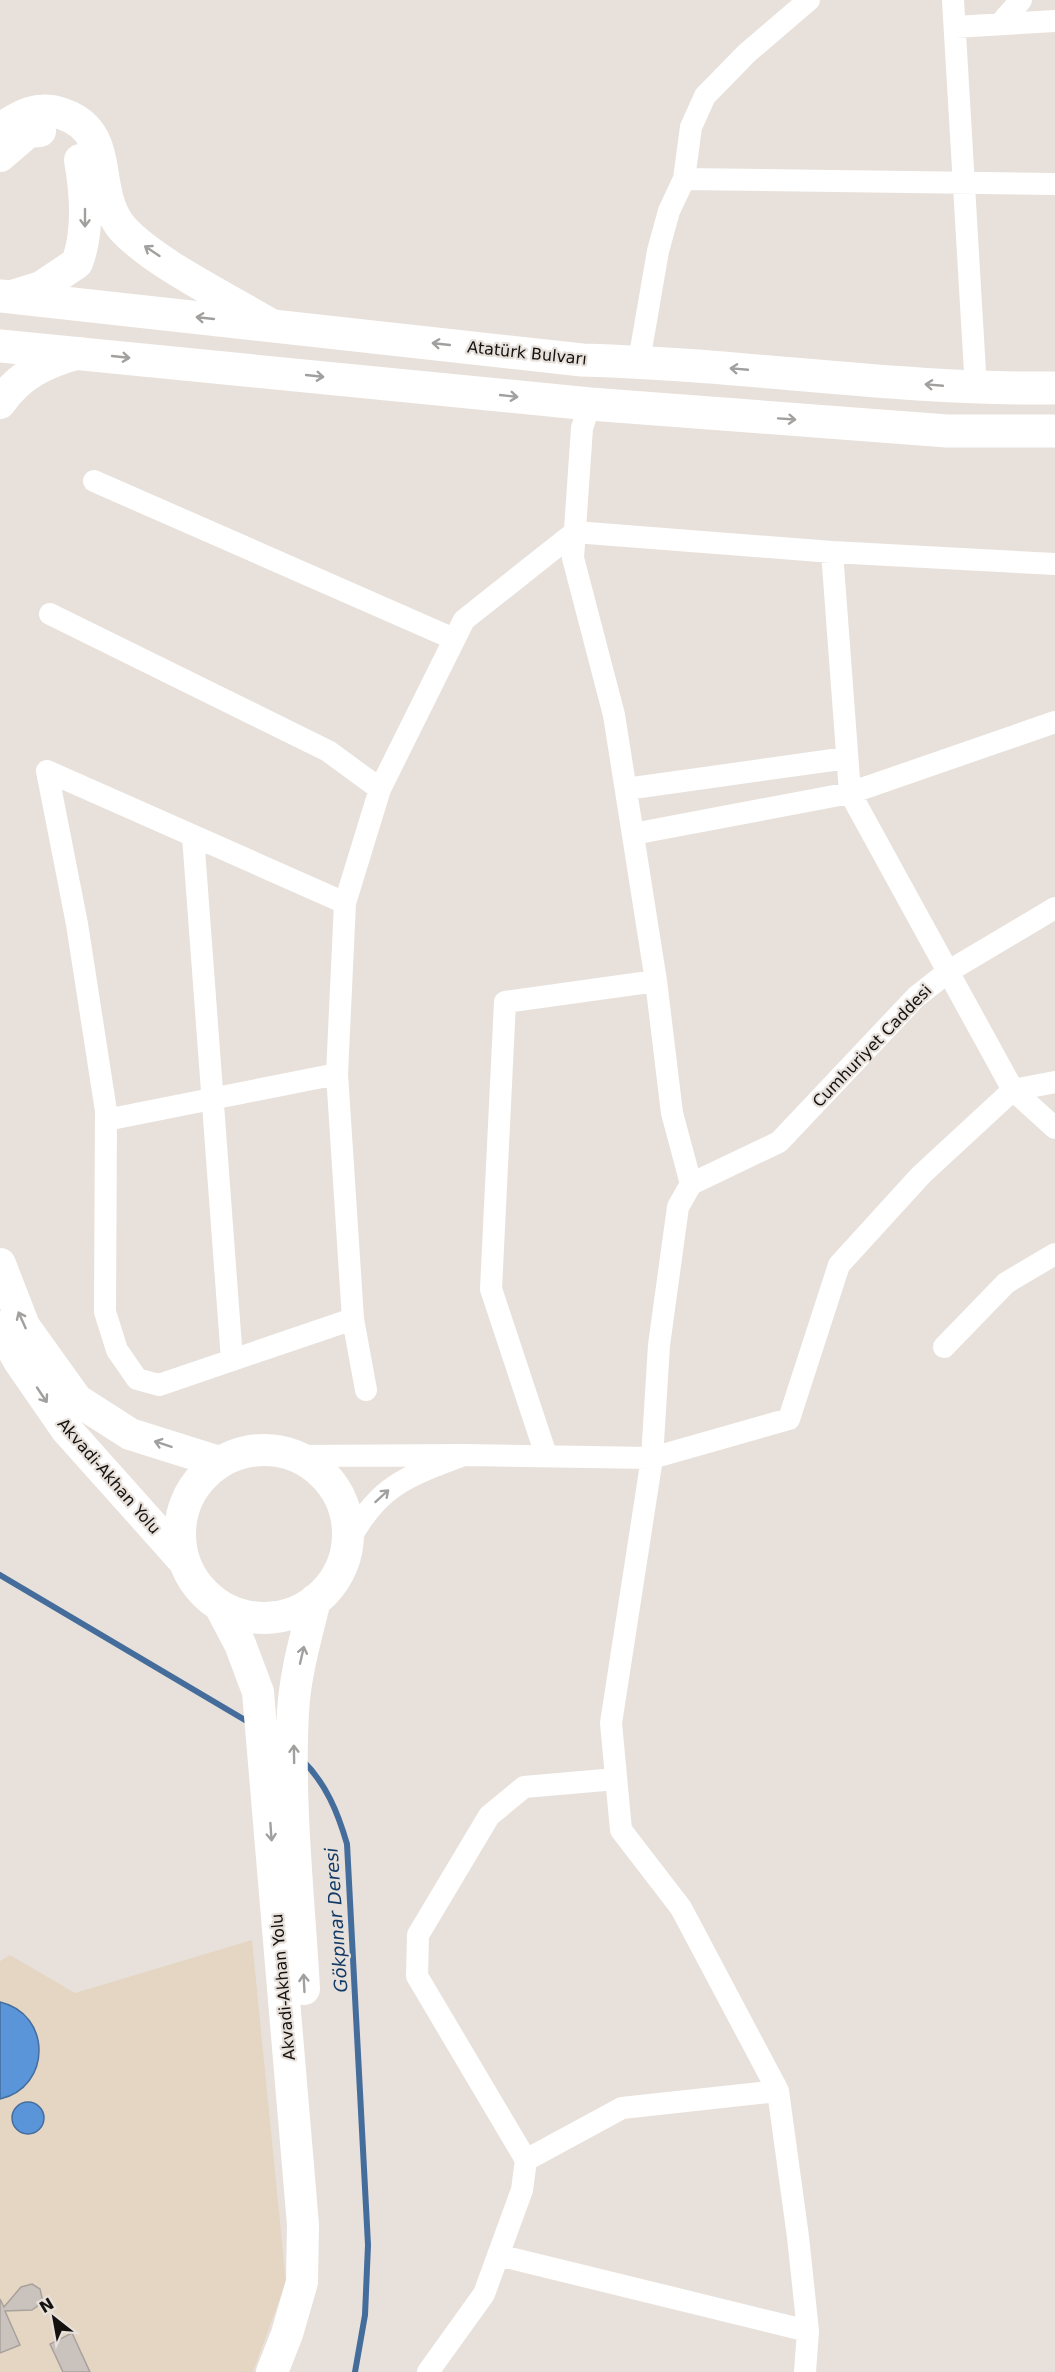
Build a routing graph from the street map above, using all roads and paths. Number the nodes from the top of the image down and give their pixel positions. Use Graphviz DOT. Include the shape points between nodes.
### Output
graph roads {
  1 [pos="809,0"];
  2 [pos="953,0"];
  3 [pos="1021,0"];
  4 [pos="1055,21"];
  5 [pos="1000,24"];
  6 [pos="955,27"];
  7 [pos="0,129"];
  8 [pos="0,156"];
  9 [pos="684,179"];
  10 [pos="965,182"];
  11 [pos="1055,184"];
  12 [pos="4,297"];
  13 [pos="273,326"];
  14 [pos="0,346"];
  15 [pos="79,353"];
  16 [pos="639,361"];
  17 [pos="1055,388"];
  18 [pos="976,389"];
  19 [pos="0,403"];
  20 [pos="590,404"];
  21 [pos="1055,431"];
  22 [pos="94,481"];
  23 [pos="575,532"];
  24 [pos="832,552"];
  25 [pos="1055,564"];
  26 [pos="50,614"];
  27 [pos="454,639"];
  28 [pos="1055,722"];
  29 [pos="847,758"];
  30 [pos="380,789"];
  31 [pos="626,789"];
  32 [pos="850,794"];
  33 [pos="633,834"];
  34 [pos="193,836"];
  35 [pos="345,903"];
  36 [pos="1055,908"];
  37 [pos="949,971"];
  38 [pos="656,981"];
  39 [pos="337,1074"];
  40 [pos="1055,1082"];
  41 [pos="1013,1090"];
  42 [pos="211,1100"];
  43 [pos="106,1120"];
  44 [pos="1055,1128"];
  45 [pos="691,1184"];
  46 [pos="1055,1254"];
  47 [pos="0,1264"];
  48 [pos="353,1319"];
  49 [pos="0,1327"];
  50 [pos="944,1347"];
  51 [pos="232,1360"];
  52 [pos="366,1390"];
  53 [pos="464,1455"];
  54 [pos="546,1455"];
  55 [pos="297,1456"];
  56 [pos="652,1458"];
  57 [pos="219,1462"];
  58 [pos="348,1543"];
  59 [pos="184,1561"];
  60 [pos="315,1600"];
  61 [pos="220,1606"];
  62 [pos="616,1779"];
  63 [pos="778,2091"];
  64 [pos="526,2160"];
  65 [pos="498,2255"];
  66 [pos="808,2331"];
  67 [pos="272,2372"];
  68 [pos="292,2372"];
  69 [pos="428,2372"];
  70 [pos="805,2372"];
  1 -- 9 [label="street" via="747,53 705,96 692,127"];
  2 -- 6 [label="street"];
  3 -- 5 [label="street"];
  4 -- 5 [label="street"];
  5 -- 6 [label="street"];
  6 -- 10 [label="street"];
  13 -- 7 [label="main road, one-way" via="146,248 123,229 110,211 94,138 78,119 53,110 24,113"];
  8 -- 12 [label="main road, one-way" via="28,132 51,130 64,134 74,144 80,161 85,194 85,227 77,263 41,287"];
  9 -- 10 [label="street"];
  9 -- 16 [label="street" via="669,211 658,251"];
  10 -- 11 [label="street"];
  10 -- 18 [label="street"];
  13 -- 12 [label="main road, Atatürk Bulvarı, one-way"];
  16 -- 13 [label="main road, Atatürk Bulvarı, one-way" via="582,360"];
  14 -- 15 [label="main road"];
  15 -- 19 [label="main road" via="32,371 14,384"];
  15 -- 20 [label="main road, one-way"];
  18 -- 16 [label="main road, Atatürk Bulvarı, one-way"];
  17 -- 18 [label="main road, Atatürk Bulvarı"];
  20 -- 21 [label="main road, one-way" via="947,431"];
  20 -- 23 [label="street" via="582,428"];
  22 -- 27 [label="street"];
  23 -- 24 [label="street"];
  23 -- 27 [label="street" via="464,620"];
  23 -- 31 [label="street" via="573,558 614,715"];
  24 -- 25 [label="street"];
  24 -- 29 [label="street"];
  26 -- 30 [label="street" via="328,751"];
  27 -- 30 [label="street"];
  28 -- 32 [label="street"];
  29 -- 31 [label="street"];
  29 -- 32 [label="street"];
  30 -- 35 [label="street"];
  31 -- 33 [label="street"];
  32 -- 33 [label="street"];
  32 -- 37 [label="street"];
  33 -- 38 [label="street"];
  34 -- 35 [label="street"];
  34 -- 42 [label="street"];
  34 -- 43 [label="street" via="47,771 77,924"];
  35 -- 39 [label="street"];
  36 -- 37 [label="street, Cumhuriyet Caddesi"];
  37 -- 41 [label="street"];
  37 -- 45 [label="street, Cumhuriyet Caddesi" via="916,997 779,1142"];
  38 -- 45 [label="street" via="672,1113"];
  38 -- 54 [label="street" via="505,1002 491,1289"];
  39 -- 42 [label="street"];
  39 -- 48 [label="street"];
  40 -- 41 [label="street"];
  41 -- 44 [label="street"];
  41 -- 56 [label="street" via="921,1175 839,1265 789,1419"];
  42 -- 43 [label="street"];
  42 -- 51 [label="street"];
  43 -- 51 [label="street" via="105,1312 117,1350 137,1379 159,1385"];
  45 -- 56 [label="street" via="678,1207 673,1241 659,1345"];
  46 -- 50 [label="street" via="1006,1283"];
  57 -- 47 [label="main road, Akvadi-Akhan Yolu, one-way" via="130,1434 77,1400 24,1326"];
  48 -- 51 [label="street"];
  48 -- 52 [label="street"];
  49 -- 59 [label="main road, Akvadi-Akhan Yolu, one-way" via="66,1430"];
  53 -- 54 [label="street"];
  53 -- 55 [label="street"];
  58 -- 53 [label="street, one-way" via="362,1516 384,1493 413,1474"];
  54 -- 56 [label="street"];
  55 -- 57 [label="main road" via="271,1450 244,1452"];
  55 -- 58 [label="main road" via="320,1470 337,1491 347,1516"];
  56 -- 62 [label="street" via="610,1724"];
  57 -- 59 [label="main road" via="199,1480 185,1504 179,1533"];
  58 -- 60 [label="main road" via="341,1569 326,1592"];
  59 -- 61 [label="main road" via="198,1587"];
  60 -- 61 [label="main road" via="277,1618 247,1617"];
  68 -- 60 [label="main road, Akvadi-Akhan Yolu, one-way" via="308,2332 320,2281 321,2223 306,2020 293,1711"];
  61 -- 67 [label="main road, Akvadi-Akhan Yolu, one-way" via="258,1692 303,2225 302,2282"];
  62 -- 63 [label="street" via="621,1830 681,1908"];
  62 -- 64 [label="street" via="524,1787 489,1816 418,1935 417,1976"];
  63 -- 64 [label="street" via="622,2108"];
  63 -- 66 [label="street"];
  64 -- 65 [label="street" via="522,2190"];
  65 -- 66 [label="street"];
  65 -- 69 [label="street" via="484,2294"];
  66 -- 70 [label="street"];
}
